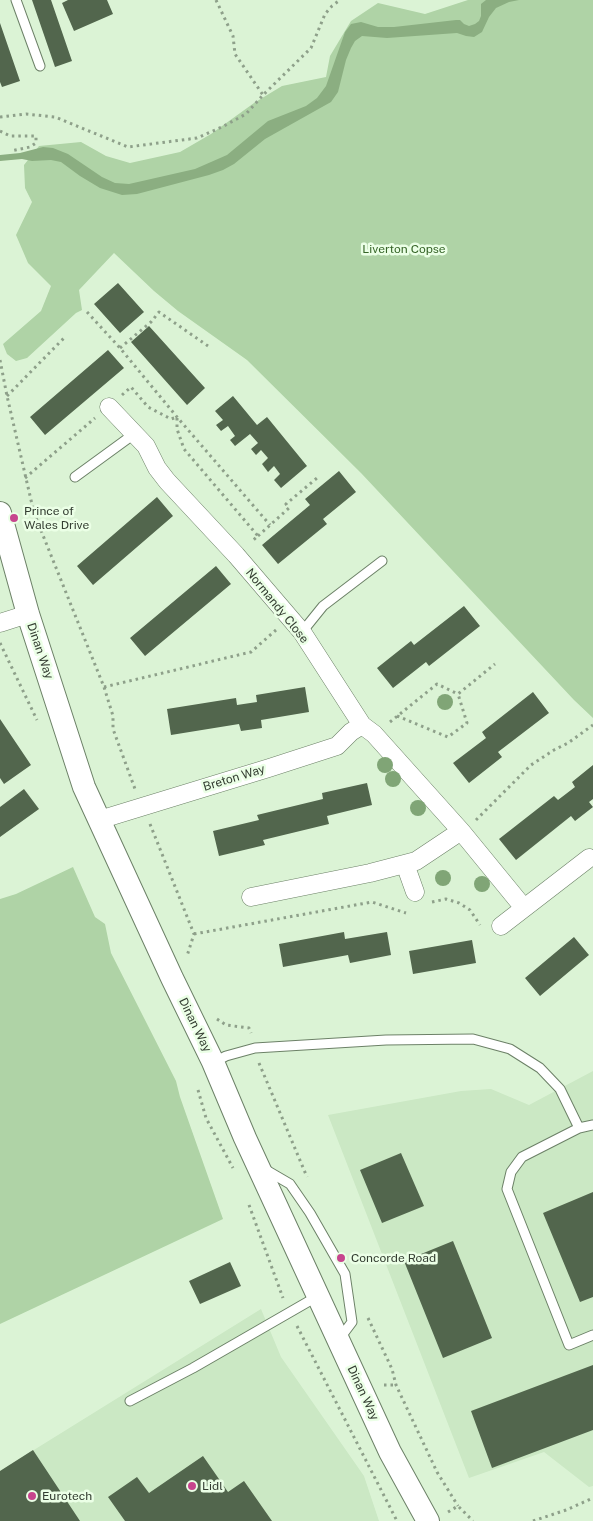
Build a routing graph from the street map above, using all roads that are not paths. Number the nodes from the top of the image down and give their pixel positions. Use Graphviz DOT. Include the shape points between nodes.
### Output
graph roads {
  1 [pos="16,0"];
  2 [pos="40,66"];
  3 [pos="109,407"];
  4 [pos="134,434"];
  5 [pos="75,476"];
  6 [pos="0,513"];
  7 [pos="382,562"];
  8 [pos="28,614"];
  9 [pos="0,623"];
  10 [pos="302,632"];
  11 [pos="368,729"];
  12 [pos="99,820"];
  13 [pos="462,832"];
  14 [pos="589,858"];
  15 [pos="405,864"];
  16 [pos="250,897"];
  17 [pos="418,899"];
  18 [pos="524,908"];
  19 [pos="501,926"];
  20 [pos="214,1062"];
  21 [pos="593,1125"];
  22 [pos="579,1128"];
  23 [pos="257,1165"];
  24 [pos="318,1296"];
  25 [pos="593,1335"];
  26 [pos="338,1340"];
  27 [pos="130,1401"];
  28 [pos="436,1517"];
  1 -- 2 [label="lane"];
  3 -- 4 [label="street, Normandy Close"];
  4 -- 5 [label="lane"];
  4 -- 10 [label="street, Normandy Close" via="146,446 167,481"];
  6 -- 8 [label="street, Dinan Way"];
  7 -- 10 [label="lane" via="323,606"];
  8 -- 9 [label="street"];
  8 -- 12 [label="street, Dinan Way" via="84,787"];
  10 -- 11 [label="street, Normandy Close"];
  11 -- 12 [label="street, Breton Way" via="351,732 337,746"];
  11 -- 13 [label="street, Normandy Close"];
  12 -- 20 [label="street, Dinan Way"];
  13 -- 15 [label="street" via="416,861"];
  13 -- 18 [label="street, Normandy Close"];
  14 -- 18 [label="street"];
  15 -- 16 [label="street"];
  15 -- 17 [label="street"];
  18 -- 19 [label="street"];
  20 -- 22 [label="lane" via="255,1048 386,1040 473,1040 510,1049 540,1068 560,1089"];
  20 -- 23 [label="street, Dinan Way"];
  21 -- 22 [label="lane"];
  22 -- 25 [label="lane" via="522,1157 511,1172 506,1189 569,1345"];
  23 -- 24 [label="street, Dinan Way"];
  23 -- 26 [label="lane" via="290,1184 345,1274 352,1322"];
  24 -- 26 [label="street, Dinan Way"];
  24 -- 27 [label="lane"];
  26 -- 28 [label="street, Dinan Way" via="390,1452"];
}
